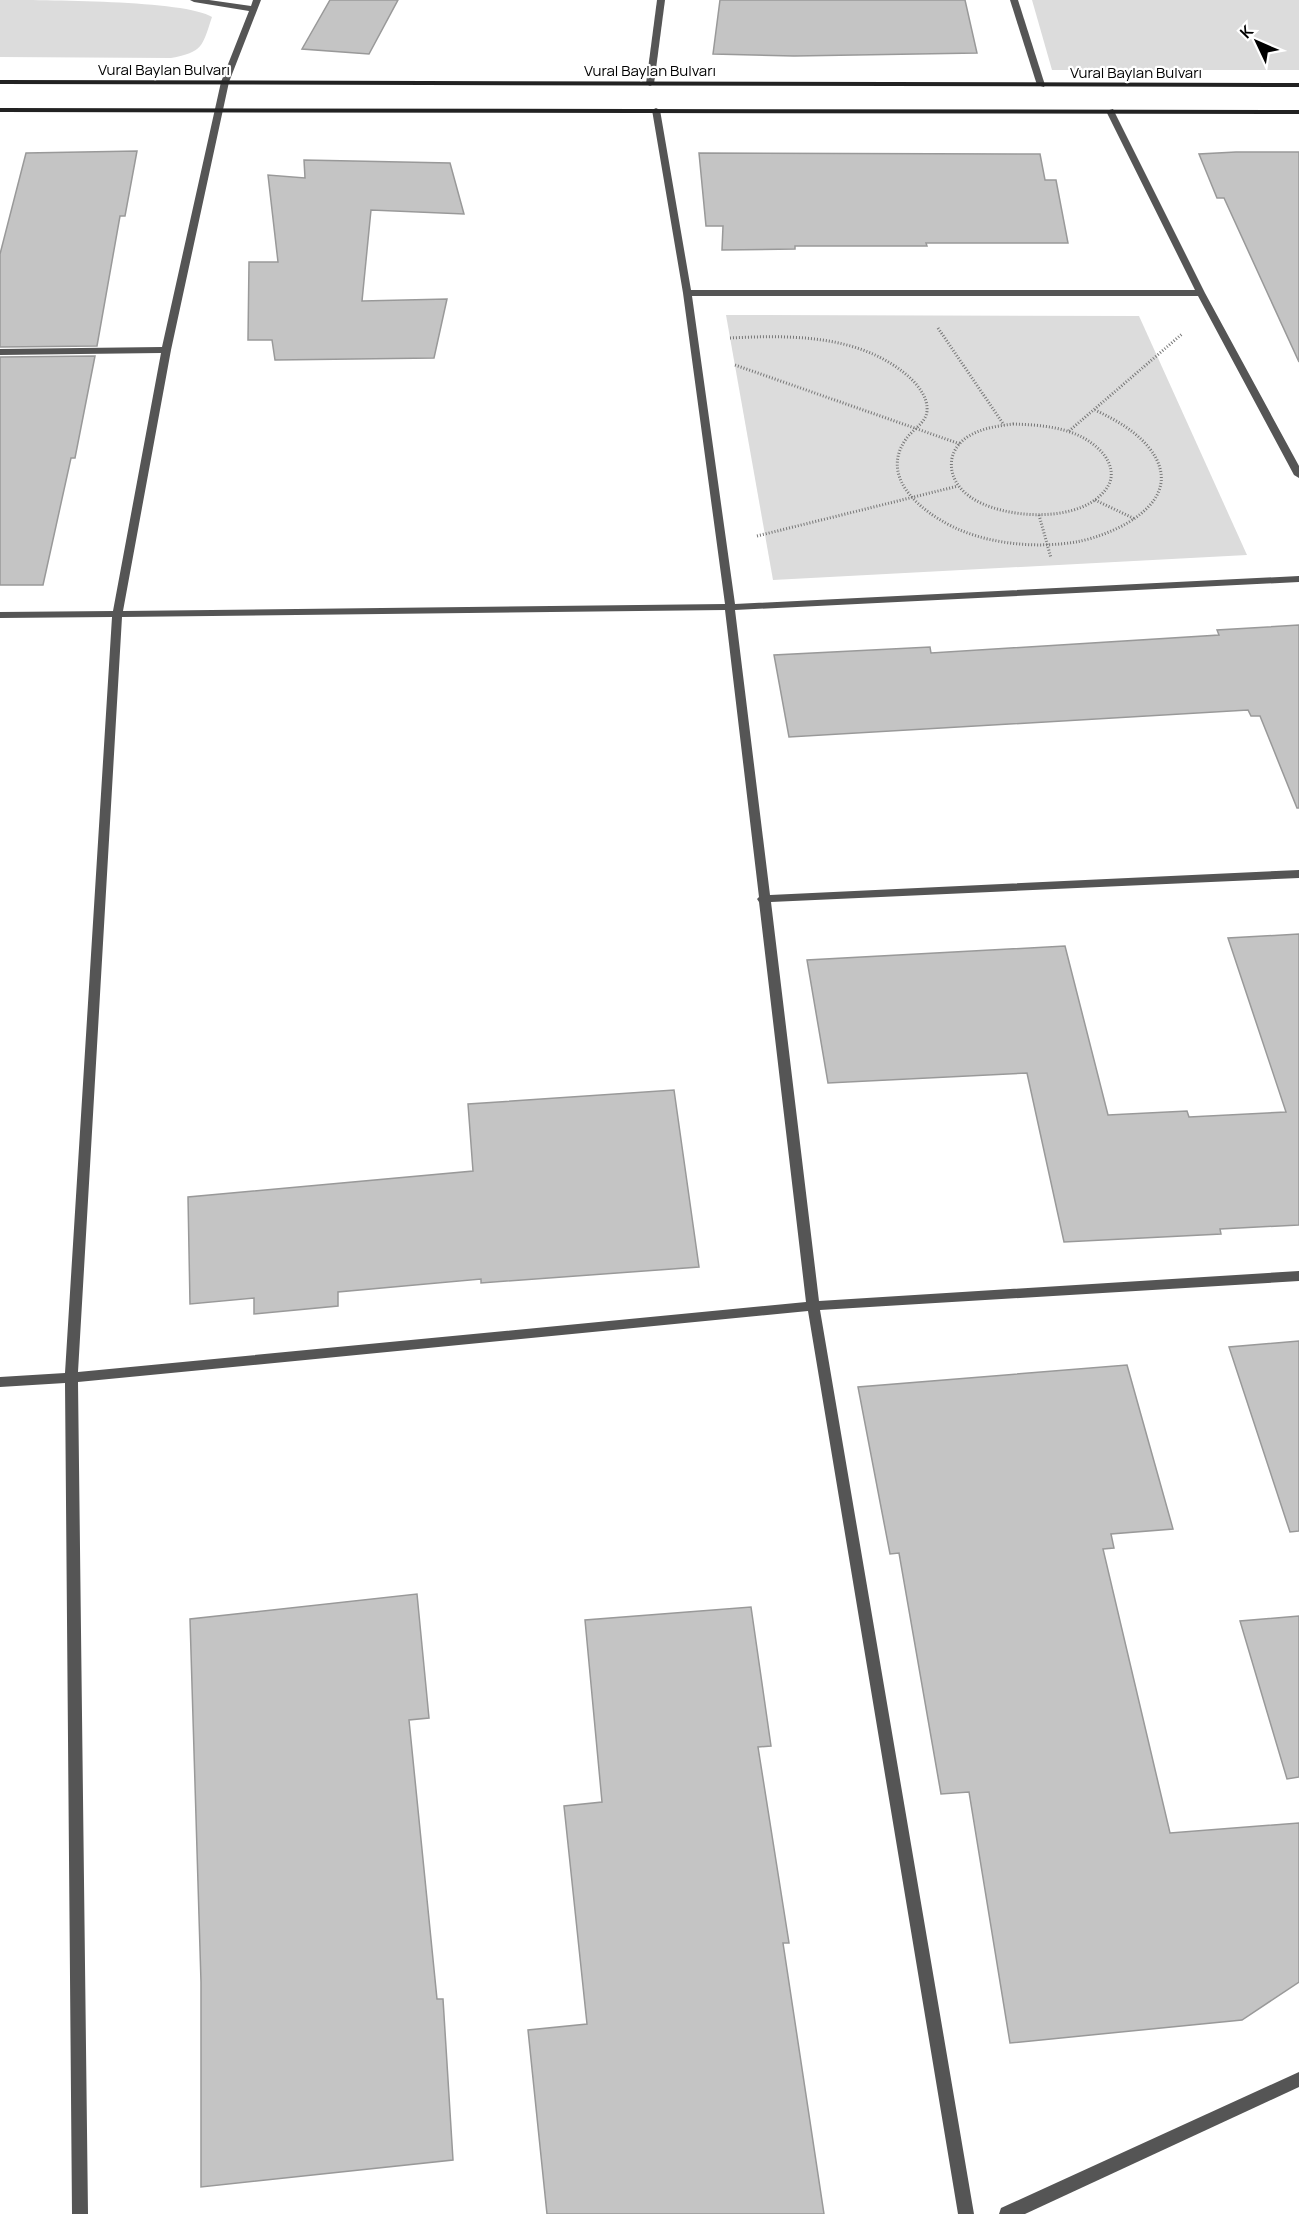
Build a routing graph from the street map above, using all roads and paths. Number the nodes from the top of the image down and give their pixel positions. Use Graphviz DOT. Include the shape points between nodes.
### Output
graph roads {
  1 [pos="194,0"];
  2 [pos="257,0"];
  3 [pos="661,0"];
  4 [pos="1014,0"];
  5 [pos="252,9"];
  6 [pos="0,82"];
  7 [pos="225,82"];
  8 [pos="650,84"];
  9 [pos="1041,85"];
  10 [pos="1299,85"];
  11 [pos="0,110"];
  12 [pos="219,110"];
  13 [pos="656,110"];
  14 [pos="1110,111"];
  15 [pos="1299,112"];
  16 [pos="687,293"];
  17 [pos="913,293"];
  18 [pos="1201,293"];
  19 [pos="1210,310"];
  20 [pos="694,346"];
  21 [pos="166,350"];
  22 [pos="0,352"];
  23 [pos="1095,410"];
  24 [pos="1005,425"];
  25 [pos="914,429"];
  26 [pos="1069,431"];
  27 [pos="960,444"];
  28 [pos="1299,475"];
  29 [pos="958,486"];
  30 [pos="912,497"];
  31 [pos="1095,500"];
  32 [pos="1039,515"];
  33 [pos="1136,519"];
  34 [pos="1047,544"];
  35 [pos="722,547"];
  36 [pos="1299,579"];
  37 [pos="1061,590"];
  38 [pos="730,607"];
  39 [pos="0,615"];
  40 [pos="117,615"];
  41 [pos="1299,874"];
  42 [pos="763,899"];
  43 [pos="1299,1276"];
  44 [pos="813,1306"];
  45 [pos="71,1378"];
  46 [pos="0,1382"];
  47 [pos="1299,2079"];
  48 [pos="80,2214"];
  49 [pos="966,2214"];
  50 [pos="1007,2214"];
  1 -- 5 [label="street"];
  2 -- 5 [label="street"];
  3 -- 8 [label="street"];
  4 -- 9 [label="street"];
  5 -- 7 [label="street"];
  6 -- 7 [label="main road, Vural Baylan Bulvarı"];
  7 -- 8 [label="main road, Vural Baylan Bulvarı"];
  7 -- 12 [label="street"];
  8 -- 9 [label="main road, Vural Baylan Bulvarı"];
  9 -- 10 [label="main road, Vural Baylan Bulvarı"];
  11 -- 12 [label="main road"];
  12 -- 13 [label="main road"];
  12 -- 21 [label="street"];
  13 -- 14 [label="main road"];
  13 -- 16 [label="street"];
  14 -- 15 [label="main road"];
  14 -- 18 [label="street"];
  16 -- 17 [label="street"];
  16 -- 20 [label="street"];
  17 -- 18 [label="street"];
  17 -- 24 [label="path"];
  18 -- 19 [label="street"];
  19 -- 23 [label="path"];
  19 -- 28 [label="street"];
  20 -- 25 [label="path"];
  20 -- 25 [label="path" via="768,336 804,337 866,351 908,375 921,390 927,409 925,419"];
  20 -- 35 [label="street"];
  21 -- 22 [label="street"];
  21 -- 40 [label="street"];
  23 -- 26 [label="path"];
  23 -- 33 [label="path" via="1140,435 1157,457 1161,485 1156,497"];
  24 -- 26 [label="path" via="1039,424"];
  24 -- 27 [label="path" via="969,436"];
  25 -- 27 [label="path"];
  25 -- 30 [label="path" via="903,442 898,457 900,480"];
  26 -- 31 [label="path" via="1102,450 1111,465 1112,479"];
  27 -- 29 [label="path" via="949,463 952,479"];
  29 -- 30 [label="path"];
  29 -- 32 [label="path" via="985,505 1010,513"];
  30 -- 34 [label="path" via="936,518 962,531 1009,542"];
  30 -- 35 [label="path"];
  31 -- 32 [label="path" via="1066,512"];
  31 -- 33 [label="path"];
  32 -- 34 [label="path"];
  33 -- 34 [label="path" via="1091,538"];
  34 -- 37 [label="path"];
  35 -- 38 [label="street"];
  36 -- 37 [label="street"];
  37 -- 38 [label="street"];
  38 -- 40 [label="street"];
  38 -- 42 [label="street"];
  39 -- 40 [label="street"];
  40 -- 45 [label="street"];
  41 -- 42 [label="street"];
  42 -- 44 [label="street"];
  43 -- 44 [label="street"];
  44 -- 45 [label="street"];
  44 -- 49 [label="street"];
  45 -- 46 [label="street"];
  45 -- 48 [label="street"];
  47 -- 50 [label="street"];
}
